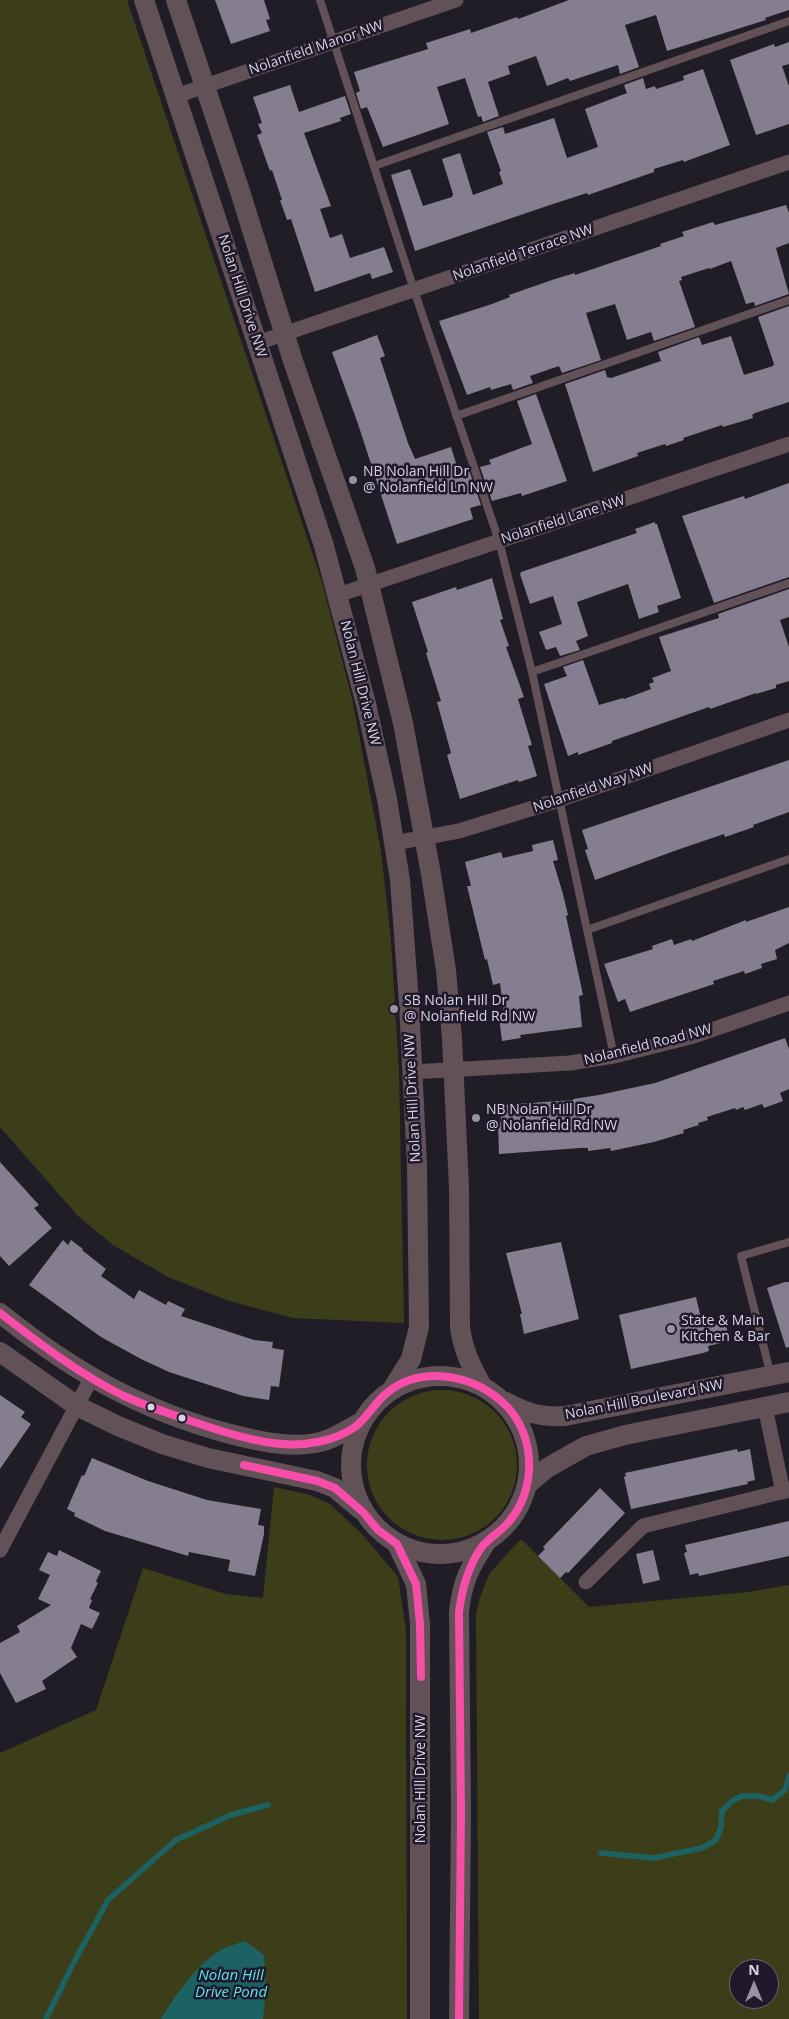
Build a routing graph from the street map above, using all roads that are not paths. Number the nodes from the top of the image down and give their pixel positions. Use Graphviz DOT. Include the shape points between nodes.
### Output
graph roads {
  1 [pos="144,0"];
  2 [pos="176,0"];
  3 [pos="320,0"];
  4 [pos="456,0"];
  5 [pos="789,21"];
  6 [pos="334,42"];
  7 [pos="205,86"];
  8 [pos="176,96"];
  9 [pos="789,162"];
  10 [pos="374,166"];
  11 [pos="414,290"];
  12 [pos="789,300"];
  13 [pos="284,334"];
  14 [pos="257,343"];
  15 [pos="456,416"];
  16 [pos="789,444"];
  17 [pos="499,541"];
  18 [pos="789,583"];
  19 [pos="369,585"];
  20 [pos="338,595"];
  21 [pos="532,672"];
  22 [pos="789,720"];
  23 [pos="559,800"];
  24 [pos="424,837"];
  25 [pos="394,843"];
  26 [pos="789,859"];
  27 [pos="587,930"];
  28 [pos="789,1003"];
  29 [pos="614,1056"];
  30 [pos="454,1070"];
  31 [pos="412,1072"];
  32 [pos="789,1242"];
  33 [pos="0,1313"];
  34 [pos="0,1352"];
  35 [pos="780,1374"];
  36 [pos="92,1377"];
  37 [pos="482,1386"];
  38 [pos="393,1388"];
  39 [pos="501,1400"];
  40 [pos="789,1402"];
  41 [pos="77,1406"];
  42 [pos="764,1407"];
  43 [pos="361,1422"];
  44 [pos="527,1485"];
  45 [pos="786,1491"];
  46 [pos="363,1512"];
  47 [pos="487,1541"];
  48 [pos="397,1544"];
  49 [pos="0,1550"];
  50 [pos="586,1582"];
  51 [pos="420,2019"];
  52 [pos="459,2019"];
  1 -- 8 [label="street, Nolan Hill Drive NW"];
  2 -- 7 [label="street, Nolan Hill Drive NW"];
  3 -- 6 [label="lane"];
  4 -- 6 [label="street, Nolanfield Manor NW"];
  5 -- 10 [label="lane"];
  6 -- 7 [label="street, Nolanfield Manor NW"];
  6 -- 10 [label="lane"];
  7 -- 8 [label="street, Nolanfield Manor NW"];
  7 -- 13 [label="street, Nolan Hill Drive NW"];
  8 -- 14 [label="street, Nolan Hill Drive NW"];
  9 -- 11 [label="street, Nolanfield Terrace NW"];
  10 -- 11 [label="lane"];
  11 -- 13 [label="street, Nolanfield Terrace NW"];
  11 -- 15 [label="lane"];
  12 -- 15 [label="lane"];
  13 -- 14 [label="street, Nolanfield Terrace NW"];
  13 -- 19 [label="street, Nolan Hill Drive NW"];
  14 -- 20 [label="street, Nolan Hill Drive NW"];
  15 -- 17 [label="lane"];
  16 -- 17 [label="street, Nolanfield Lane NW"];
  17 -- 19 [label="street, Nolanfield Lane NW"];
  17 -- 21 [label="lane"];
  18 -- 21 [label="lane"];
  19 -- 20 [label="street, Nolanfield Lane NW"];
  19 -- 24 [label="street, Nolan Hill Drive NW" via="403,723"];
  20 -- 25 [label="street, Nolan Hill Drive NW" via="366,704"];
  21 -- 23 [label="lane"];
  22 -- 23 [label="street, Nolanfield Way NW"];
  23 -- 24 [label="street, Nolanfield Way NW" via="459,831"];
  23 -- 27 [label="lane"];
  24 -- 25 [label="street, Nolanfield Way NW"];
  24 -- 30 [label="street, Nolan Hill Drive NW" via="446,970"];
  25 -- 31 [label="street, Nolan Hill Drive NW" via="400,880"];
  26 -- 27 [label="lane"];
  27 -- 29 [label="lane"];
  28 -- 29 [label="street, Nolanfield Road NW" via="694,1036"];
  29 -- 30 [label="street, Nolanfield Road NW" via="570,1064"];
  30 -- 31 [label="street, Nolanfield Road NW"];
  30 -- 37 [label="street, Nolan Hill Drive NW" via="460,1327 469,1364"];
  31 -- 38 [label="street, Nolan Hill Drive NW" via="419,1327 411,1359"];
  32 -- 35 [label="lane" via="742,1256"];
  33 -- 36 [label="street" via="61,1359"];
  34 -- 41 [label="street"];
  35 -- 39 [label="street, Nolan Hill Boulevard NW" via="565,1416 543,1417"];
  36 -- 41 [label="street"];
  36 -- 43 [label="street" via="154,1409 260,1441 294,1445 317,1443 330,1440"];
  37 -- 38 [label="street" via="460,1377 437,1375 414,1379"];
  37 -- 39 [label="street"];
  38 -- 43 [label="street" via="374,1403"];
  39 -- 44 [label="street" via="516,1418 526,1439 530,1462"];
  40 -- 42 [label="street"];
  41 -- 46 [label="street" via="162,1444 208,1458 317,1481 335,1488"];
  41 -- 49 [label="street"];
  42 -- 44 [label="street" via="586,1446 547,1468"];
  42 -- 45 [label="street"];
  43 -- 46 [label="street" via="352,1444 350,1467 354,1490"];
  44 -- 47 [label="street" via="514,1514"];
  45 -- 50 [label="street" via="643,1526"];
  46 -- 48 [label="street" via="378,1530"];
  47 -- 48 [label="street" via="466,1550 442,1554 419,1552"];
  47 -- 52 [label="street" via="466,1576 459,1612"];
  48 -- 51 [label="street, Nolan Hill Drive NW" via="416,1584 420,1624"];
}
